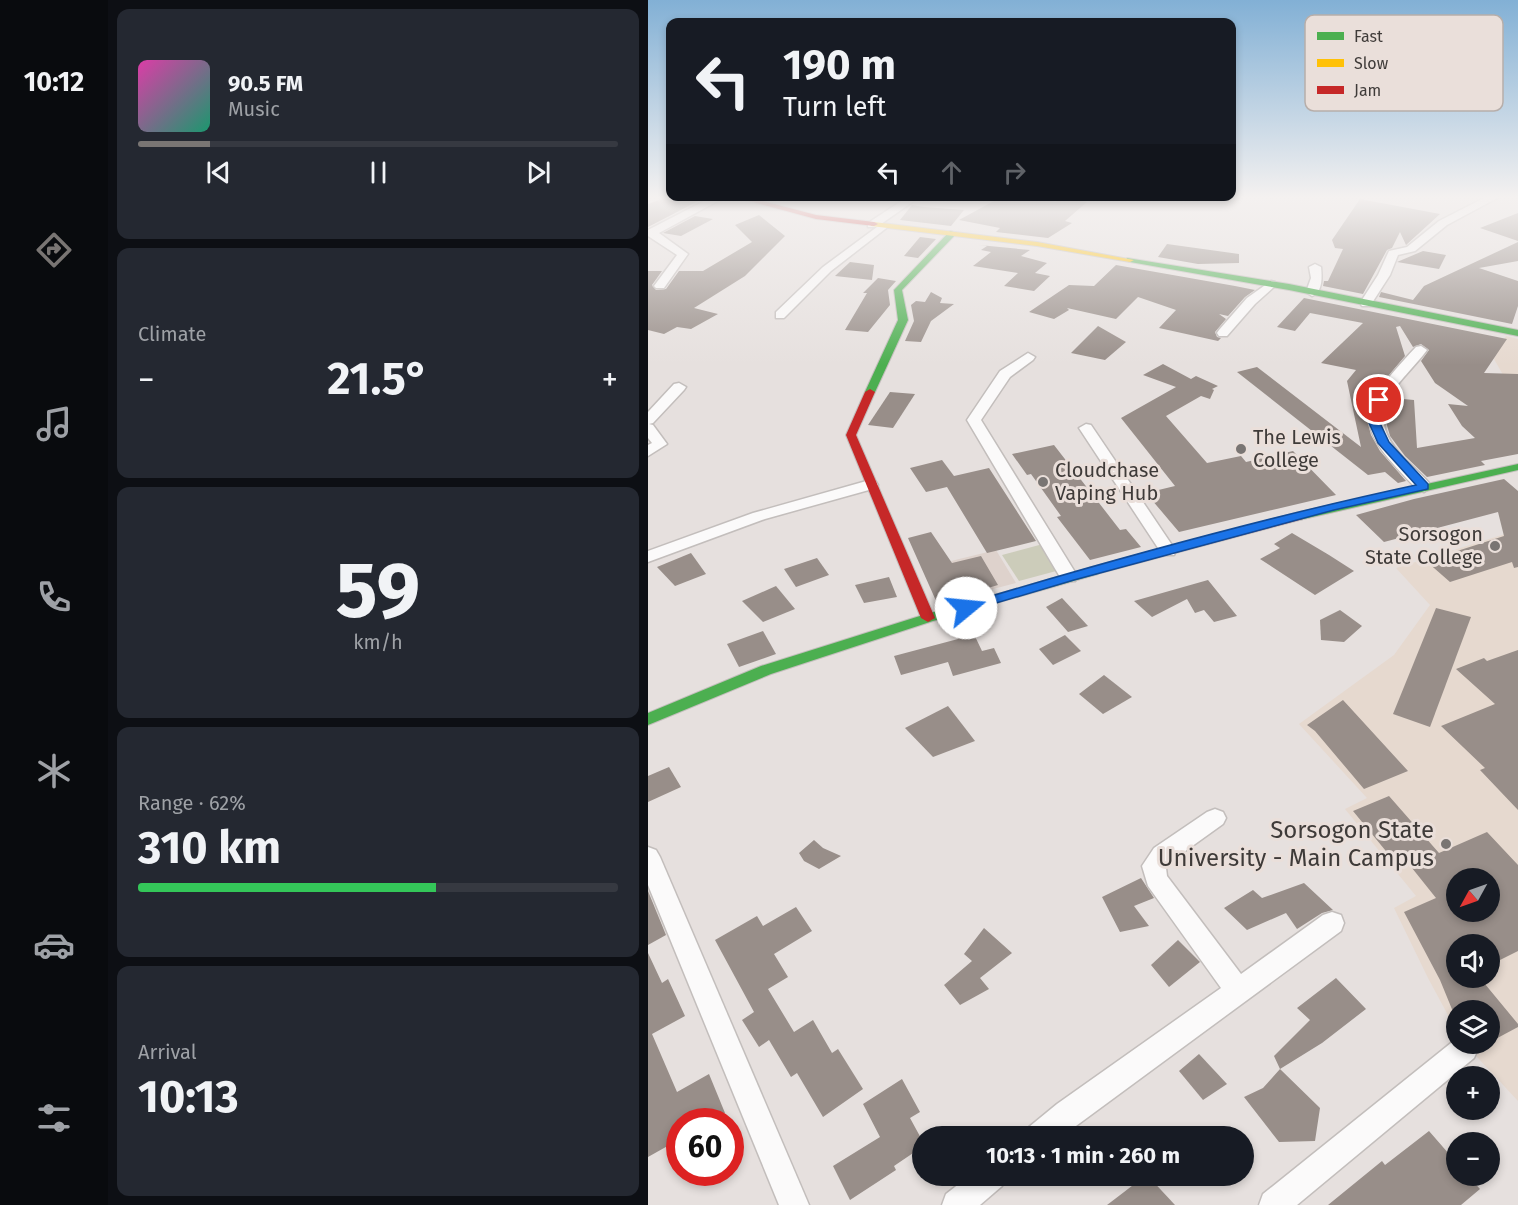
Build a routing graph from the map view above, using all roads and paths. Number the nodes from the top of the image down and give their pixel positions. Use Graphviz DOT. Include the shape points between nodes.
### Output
graph roads {
  1 [pos="677,252"];
  2 [pos="846,252"];
  3 [pos="934,252"];
  4 [pos="1085,252"];
  5 [pos="1396,252"];
  6 [pos="1315,267"];
  7 [pos="1271,284"];
  8 [pos="660,286"];
  9 [pos="1312,292"];
  10 [pos="1366,303"];
  11 [pos="780,315"];
  12 [pos="1223,333"];
  13 [pos="1518,333"];
  14 [pos="1421,350"];
  15 [pos="1028,357"];
  16 [pos="679,387"];
  17 [pos="648,420"];
  18 [pos="648,428"];
  19 [pos="1086,428"];
  20 [pos="648,452"];
  21 [pos="1518,467"];
  22 [pos="870,485"];
  23 [pos="1424,487"];
  24 [pos="1168,551"];
  25 [pos="648,557"];
  26 [pos="1070,577"];
  27 [pos="928,618"];
  28 [pos="648,719"];
  29 [pos="1215,818"];
  30 [pos="648,857"];
  31 [pos="1332,923"];
  32 [pos="1238,991"];
  33 [pos="1458,1054"];
  34 [pos="1052,1126"];
  35 [pos="980,1186"];
  36 [pos="794,1205"];
  37 [pos="957,1205"];
  38 [pos="1274,1205"];
  1 -- 8 [label="street" via="683,255"];
  2 -- 11 [label="street"];
  3 -- 22 [label="main road" via="898,290 903,320 851,435"];
  4 -- 7 [label="main road"];
  5 -- 10 [label="street"];
  6 -- 9 [label="street" via="1317,278"];
  7 -- 9 [label="main road"];
  7 -- 12 [label="street"];
  9 -- 10 [label="main road"];
  10 -- 13 [label="main road"];
  14 -- 23 [label="street" via="1379,400 1374,423 1383,443"];
  15 -- 26 [label="street" via="1005,374 974,420"];
  16 -- 17 [label="street"];
  18 -- 20 [label="street" via="660,444"];
  19 -- 24 [label="street"];
  21 -- 23 [label="main road"];
  22 -- 25 [label="street" via="759,516"];
  22 -- 27 [label="main road"];
  23 -- 24 [label="main road"];
  24 -- 26 [label="main road"];
  26 -- 27 [label="main road"];
  27 -- 28 [label="main road" via="766,670"];
  29 -- 32 [label="street" via="1162,855 1154,866 1156,879"];
  30 -- 36 [label="street"];
  31 -- 32 [label="street"];
  32 -- 34 [label="street"];
  33 -- 38 [label="street"];
  35 -- 37 [label="street"];
}
